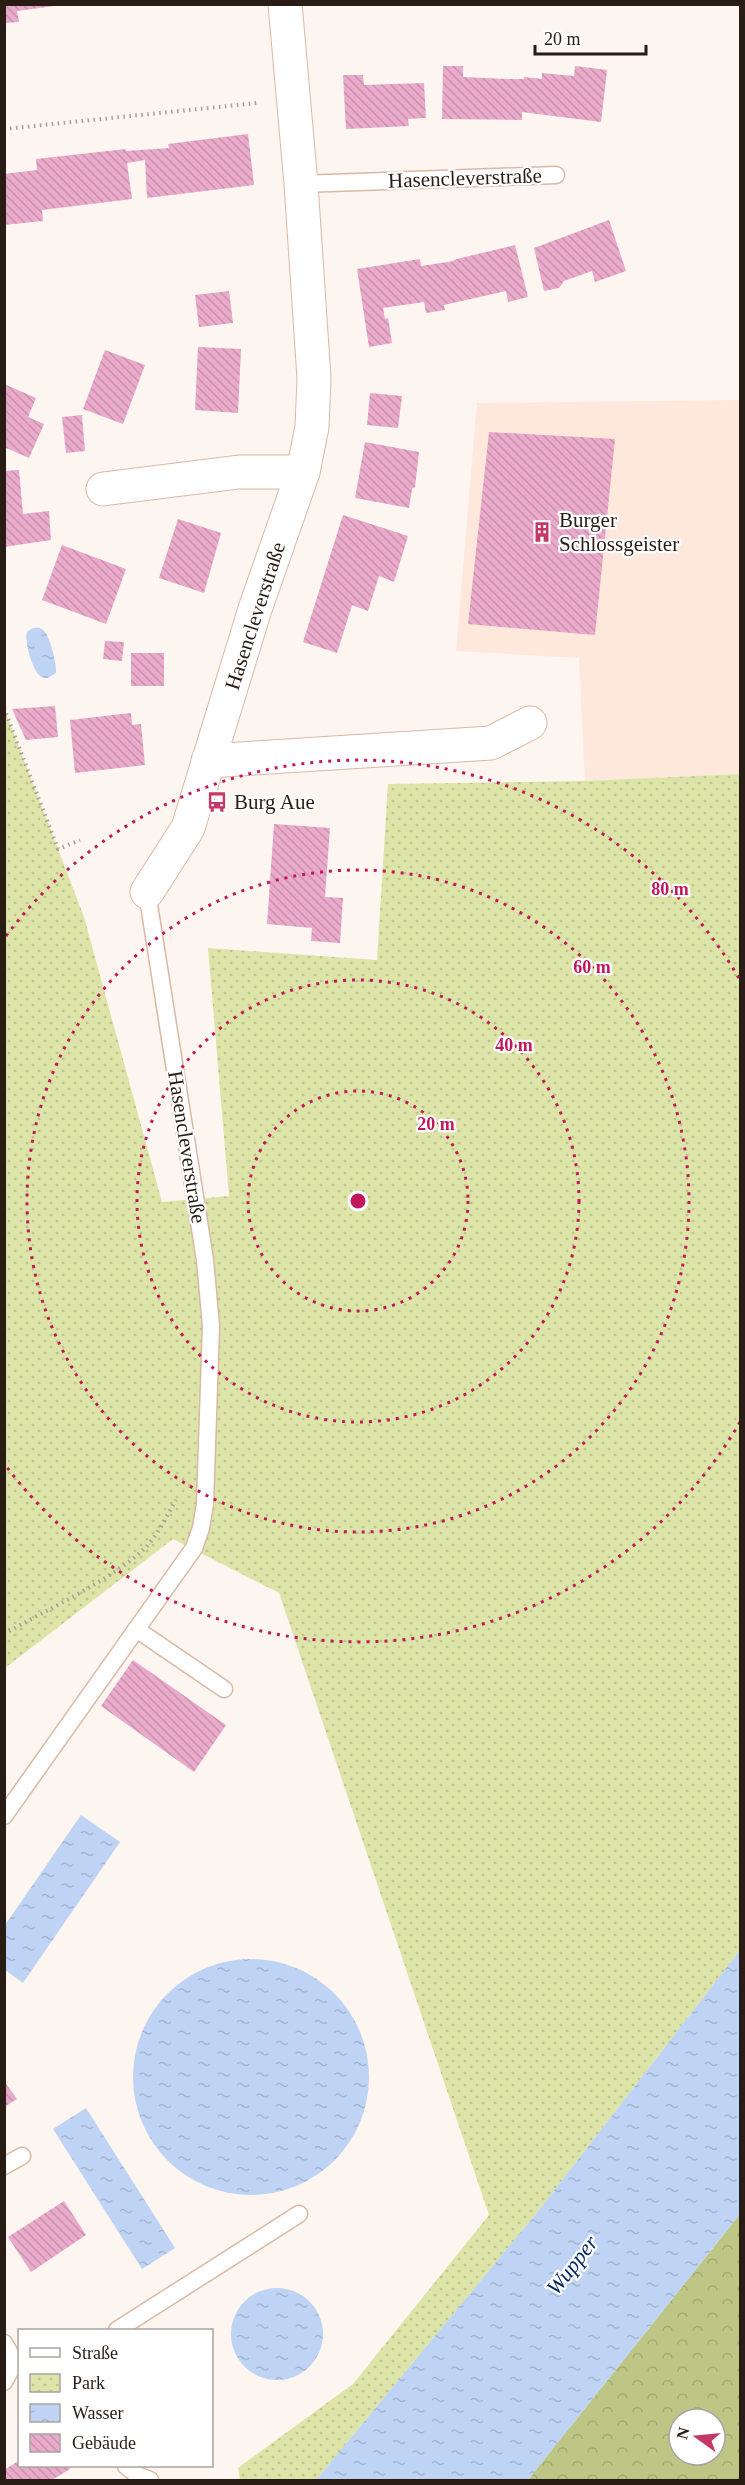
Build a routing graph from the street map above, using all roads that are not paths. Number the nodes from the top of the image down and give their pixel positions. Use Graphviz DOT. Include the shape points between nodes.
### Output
graph roads {
  1 [pos="285,4"];
  2 [pos="556,175"];
  3 [pos="301,184"];
  4 [pos="303,472"];
  5 [pos="103,489"];
  6 [pos="530,723"];
  7 [pos="208,761"];
  8 [pos="147,892"];
  9 [pos="136,1629"];
  10 [pos="224,1689"];
  11 [pos="4,1816"];
  12 [pos="22,2156"];
  13 [pos="4,2166"];
  14 [pos="299,2214"];
  15 [pos="120,2329"];
  16 [pos="4,2343"];
  17 [pos="17,2363"];
  18 [pos="4,2382"];
  19 [pos="127,2467"];
  20 [pos="150,2481"];
  1 -- 3 [label="street, Hasencleverstraße"];
  2 -- 3 [label="lane, Hasencleverstraße"];
  3 -- 4 [label="street, Hasencleverstraße" via="314,378 312,427"];
  4 -- 5 [label="street" via="239,472"];
  4 -- 7 [label="street, Hasencleverstraße"];
  6 -- 7 [label="street" via="491,743"];
  7 -- 8 [label="street, Hasencleverstraße" via="188,828"];
  8 -- 9 [label="lane, Hasencleverstraße" via="205,1260 211,1326 201,1528 194,1548"];
  9 -- 10 [label="lane"];
  9 -- 11 [label="lane, Hasencleverstraße"];
  12 -- 13 [label="lane"];
  14 -- 15 [label="lane"];
  16 -- 17 [label="lane"];
  17 -- 18 [label="lane"];
  19 -- 20 [label="lane"];
}
